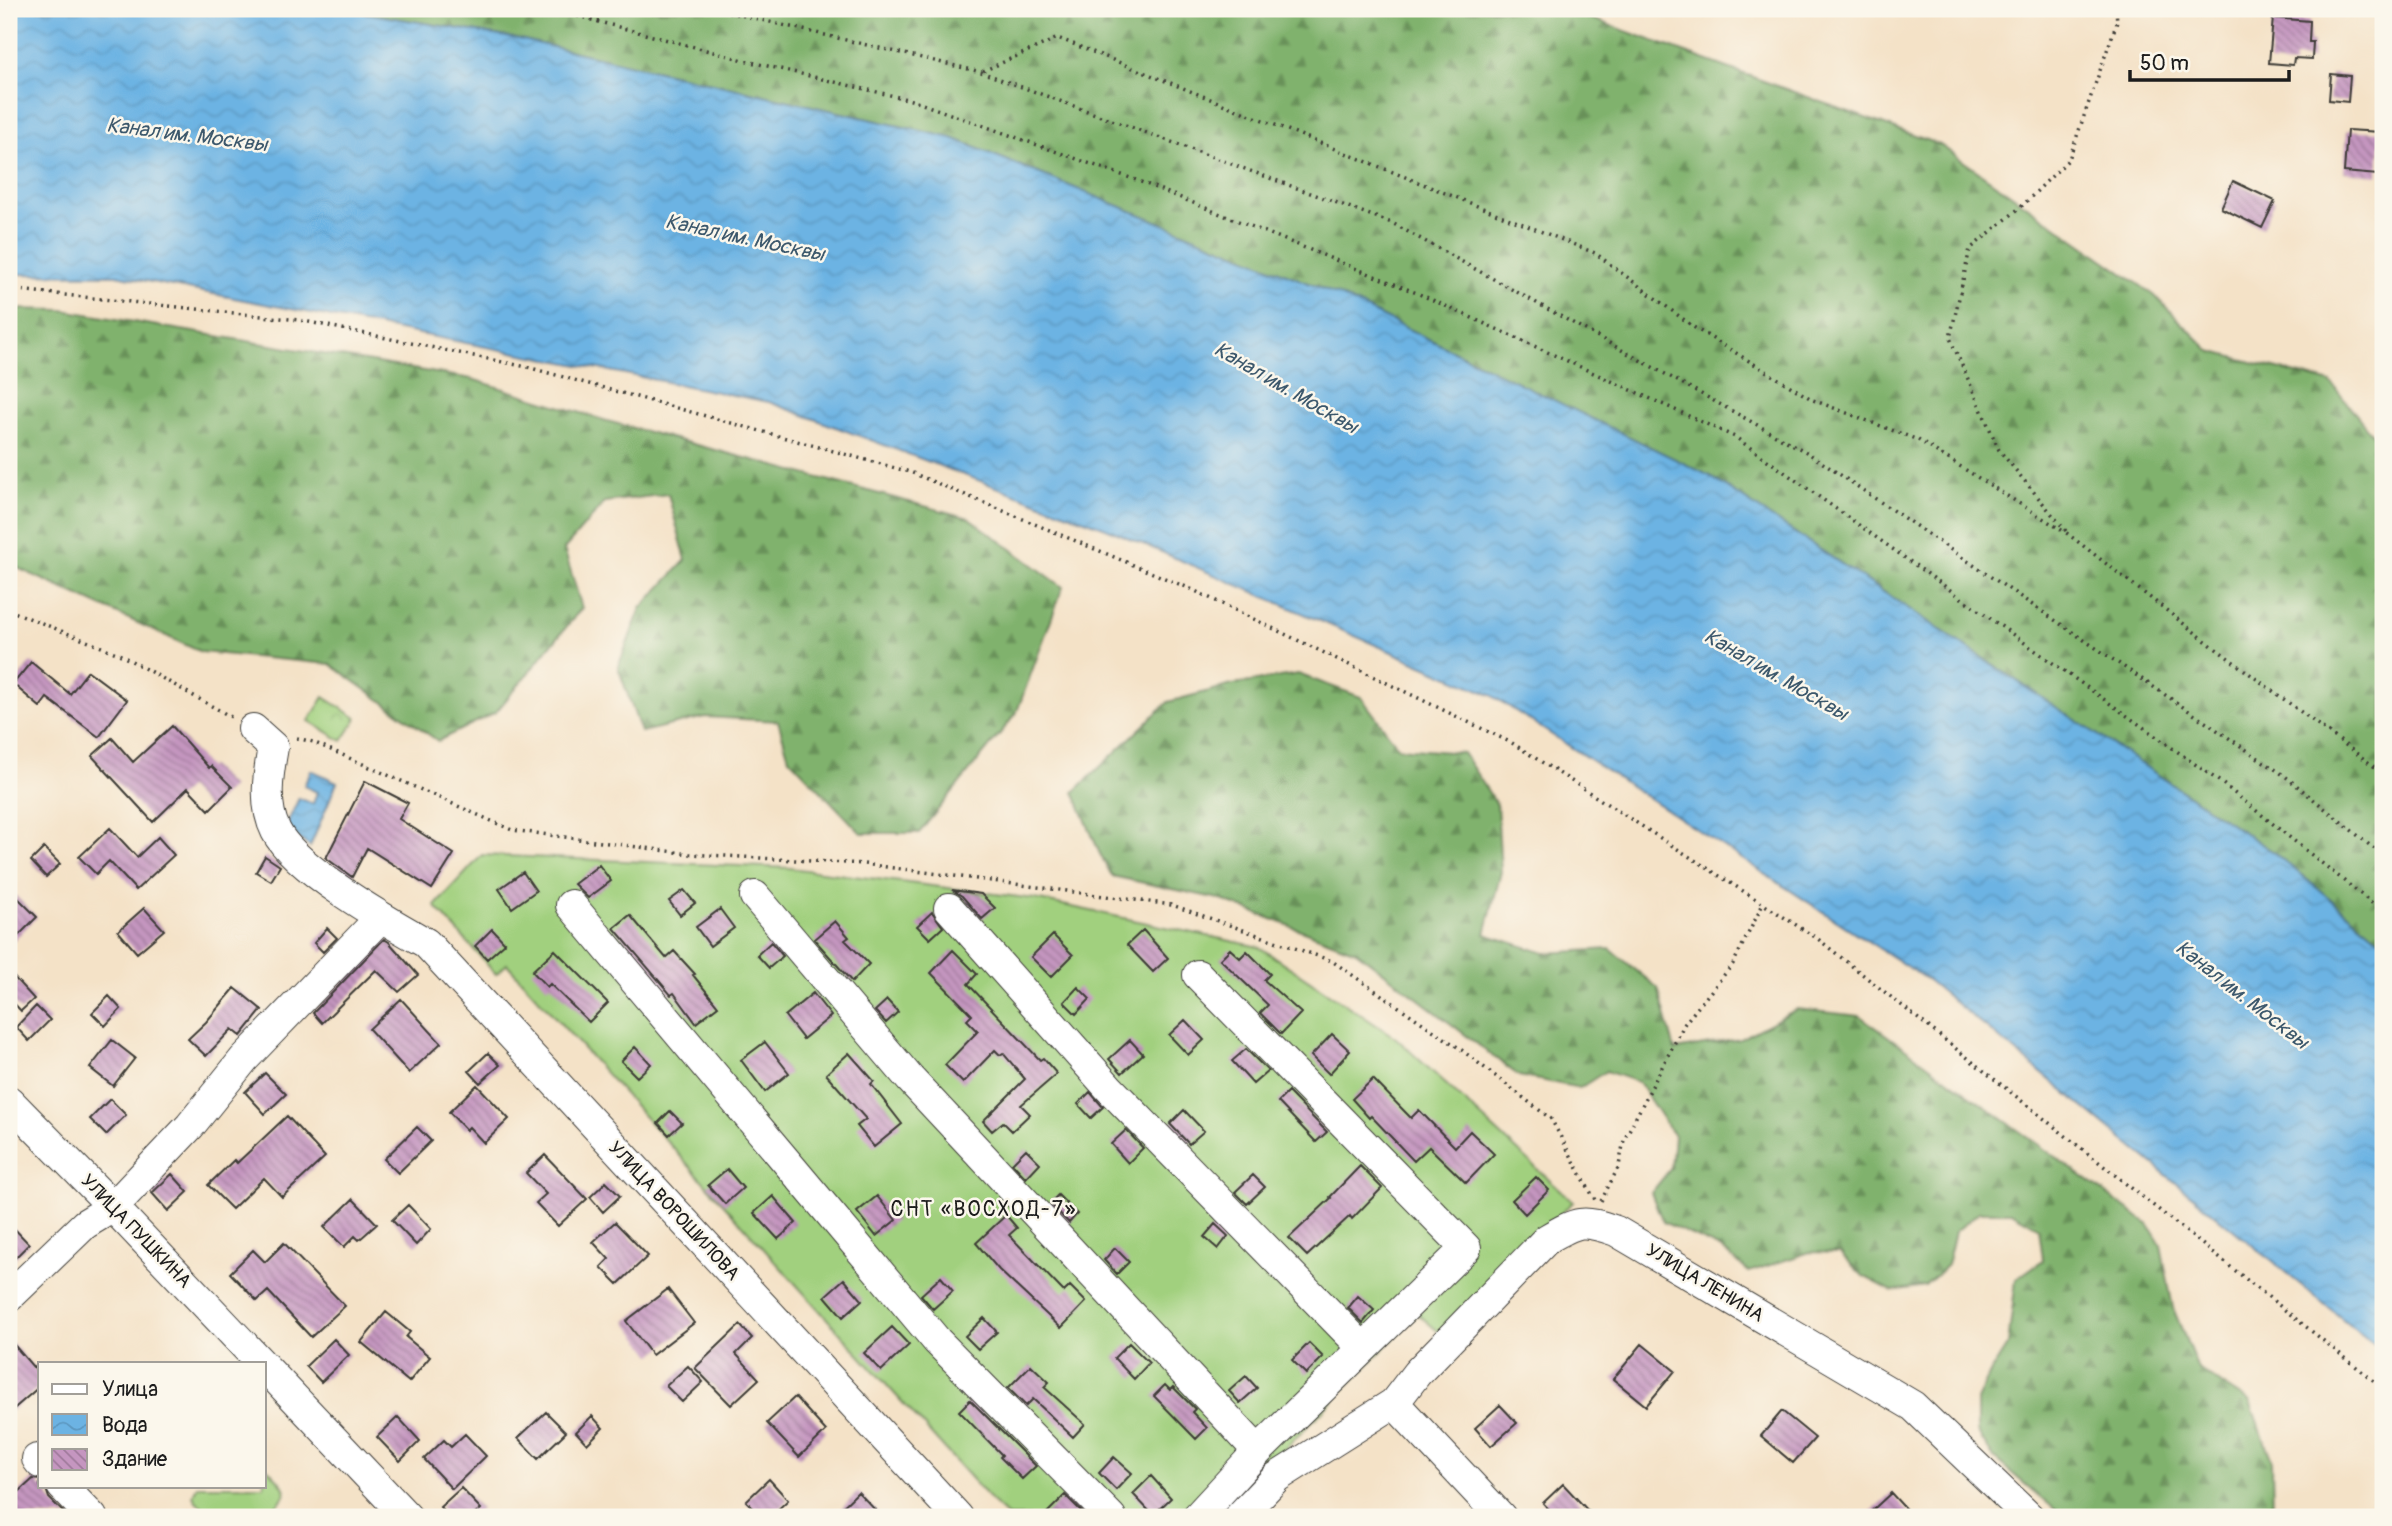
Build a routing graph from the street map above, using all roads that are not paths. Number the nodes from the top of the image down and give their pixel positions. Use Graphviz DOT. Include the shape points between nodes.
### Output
graph roads {
  1 [pos="253,729"];
  2 [pos="755,896"];
  3 [pos="570,905"];
  4 [pos="949,908"];
  5 [pos="381,917"];
  6 [pos="1198,975"];
  7 [pos="9,1101"];
  8 [pos="113,1207"];
  9 [pos="9,1297"];
  10 [pos="1362,1347"];
  11 [pos="260,1362"];
  12 [pos="266,1368"];
  13 [pos="1394,1403"];
  14 [pos="1258,1451"];
  15 [pos="64,1488"];
  16 [pos="92,1517"];
  17 [pos="407,1517"];
  18 [pos="958,1517"];
  19 [pos="1111,1517"];
  20 [pos="1196,1517"];
  21 [pos="1239,1517"];
  22 [pos="1501,1517"];
  23 [pos="2029,1517"];
  1 -- 5 [label="street, УЛИЦА ВОРОШИЛОВА" via="273,747 268,800 285,847"];
  2 -- 14 [label="street" via="910,1079"];
  3 -- 19 [label="street" via="937,1341"];
  4 -- 10 [label="street" via="1109,1088"];
  5 -- 8 [label="street" via="244,1059 190,1126"];
  5 -- 18 [label="street, УЛИЦА ВОРОШИЛОВА" via="426,943"];
  6 -- 10 [label="street" via="1466,1248"];
  7 -- 8 [label="street, УЛИЦА ПУШКИНА"];
  8 -- 9 [label="street" via="85,1224"];
  8 -- 11 [label="street, УЛИЦА ПУШКИНА"];
  10 -- 14 [label="street"];
  12 -- 17 [label="street, УЛИЦА ПУШКИНА"];
  13 -- 21 [label="street, УЛИЦА ЛЕНИНА" via="1277,1477"];
  13 -- 22 [label="street"];
  13 -- 23 [label="street, УЛИЦА ЛЕНИНА" via="1546,1239 1571,1224 1590,1222 1616,1231 1913,1406"];
  14 -- 20 [label="street"];
  15 -- 16 [label="street"];
}
